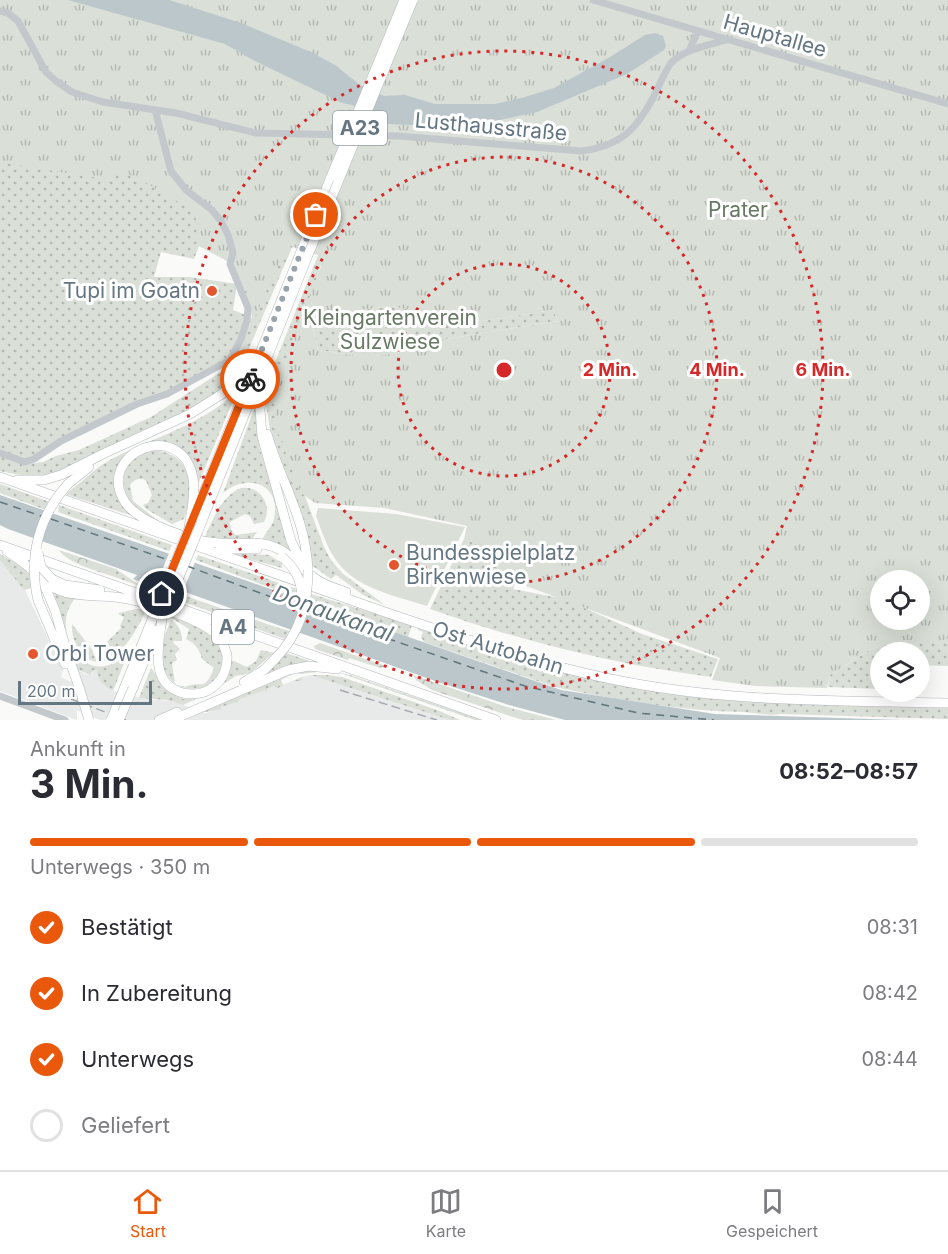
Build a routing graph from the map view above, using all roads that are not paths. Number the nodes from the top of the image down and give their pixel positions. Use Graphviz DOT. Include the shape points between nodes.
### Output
graph roads {
  1 [pos="404,0"];
  2 [pos="413,0"];
  3 [pos="593,0"];
  4 [pos="0,11"];
  5 [pos="698,31"];
  6 [pos="726,40"];
  7 [pos="689,51"];
  8 [pos="948,104"];
  9 [pos="155,111"];
  10 [pos="304,254"];
  11 [pos="264,355"];
  12 [pos="262,402"];
  13 [pos="0,453"];
  14 [pos="3,478"];
  15 [pos="64,500"];
  16 [pos="193,530"];
  17 [pos="36,544"];
  18 [pos="1,545"];
  19 [pos="307,572"];
  20 [pos="42,580"];
  21 [pos="304,607"];
  22 [pos="370,607"];
  23 [pos="158,617"];
  24 [pos="362,673"];
  25 [pos="74,677"];
  26 [pos="129,687"];
  27 [pos="0,696"];
  28 [pos="948,703"];
  29 [pos="42,712"];
  30 [pos="174,719"];
  31 [pos="39,720"];
  32 [pos="65,720"];
  33 [pos="89,720"];
  34 [pos="111,720"];
  35 [pos="119,720"];
  36 [pos="159,720"];
  37 [pos="496,720"];
  1 -- 10 [label="highway, A23, bridge"];
  2 -- 10 [label="highway, A23, bridge"];
  3 -- 5 [label="street, Hauptallee"];
  4 -- 9 [label="street, Lusthausstraße" via="18,21 46,72 72,92"];
  5 -- 6 [label="street, Hauptallee"];
  5 -- 7 [label="street, Lusthausstraße"];
  6 -- 7 [label="street, Lusthausstraße"];
  6 -- 8 [label="street, Hauptallee"];
  7 -- 9 [label="street, Lusthausstraße" via="672,63 645,114 630,131 611,144 581,151 398,136 256,133"];
  9 -- 13 [label="street" via="168,165 176,180 212,210 231,244 230,264 248,314 245,329 230,360 167,394 137,404 27,462"];
  10 -- 11 [label="highway, A23"];
  11 -- 12 [label="highway"];
  11 -- 14 [label="highway" via="222,394 190,414 61,476 44,480"];
  11 -- 16 [label="highway, A23"];
  11 -- 17 [label="highway, bridge" via="218,404 98,461 68,484 47,514"];
  12 -- 19 [label="highway" via="266,455 294,549"];
  12 -- 21 [label="highway, bridge" via="268,437 299,518 307,556"];
  14 -- 15 [label="highway, Ost Autobahn"];
  15 -- 21 [label="highway, bridge" via="72,498 208,546 267,550 293,568"];
  15 -- 22 [label="highway, Ost Autobahn"];
  16 -- 19 [label="highway" via="194,486 184,459 174,450 156,445 132,454 123,465 120,484 125,502 138,515 201,540 274,547"];
  16 -- 23 [label="highway, A23, bridge"];
  17 -- 24 [label="highway, bridge" via="42,567 52,579 65,585 136,598"];
  17 -- 25 [label="highway, bridge" via="34,579 38,600"];
  18 -- 20 [label="highway"];
  18 -- 24 [label="highway, A4"];
  19 -- 22 [label="highway" via="323,584 365,600"];
  20 -- 23 [label="highway" via="64,592 135,600 204,626 218,636 226,651 221,680 203,693 188,694 165,681 158,661"];
  20 -- 25 [label="highway" via="56,610"];
  21 -- 36 [label="highway, bridge" via="292,639 250,679"];
  22 -- 28 [label="highway, Ost Autobahn" via="537,662 642,685 748,697"];
  23 -- 26 [label="highway, A23"];
  24 -- 30 [label="highway" via="327,667 294,668"];
  24 -- 37 [label="highway, A4"];
  25 -- 33 [label="highway, bridge"];
  26 -- 34 [label="highway, A23"];
  26 -- 35 [label="highway, A23, bridge"];
  27 -- 29 [label="street"];
  29 -- 31 [label="street"];
  29 -- 32 [label="street"];
}
